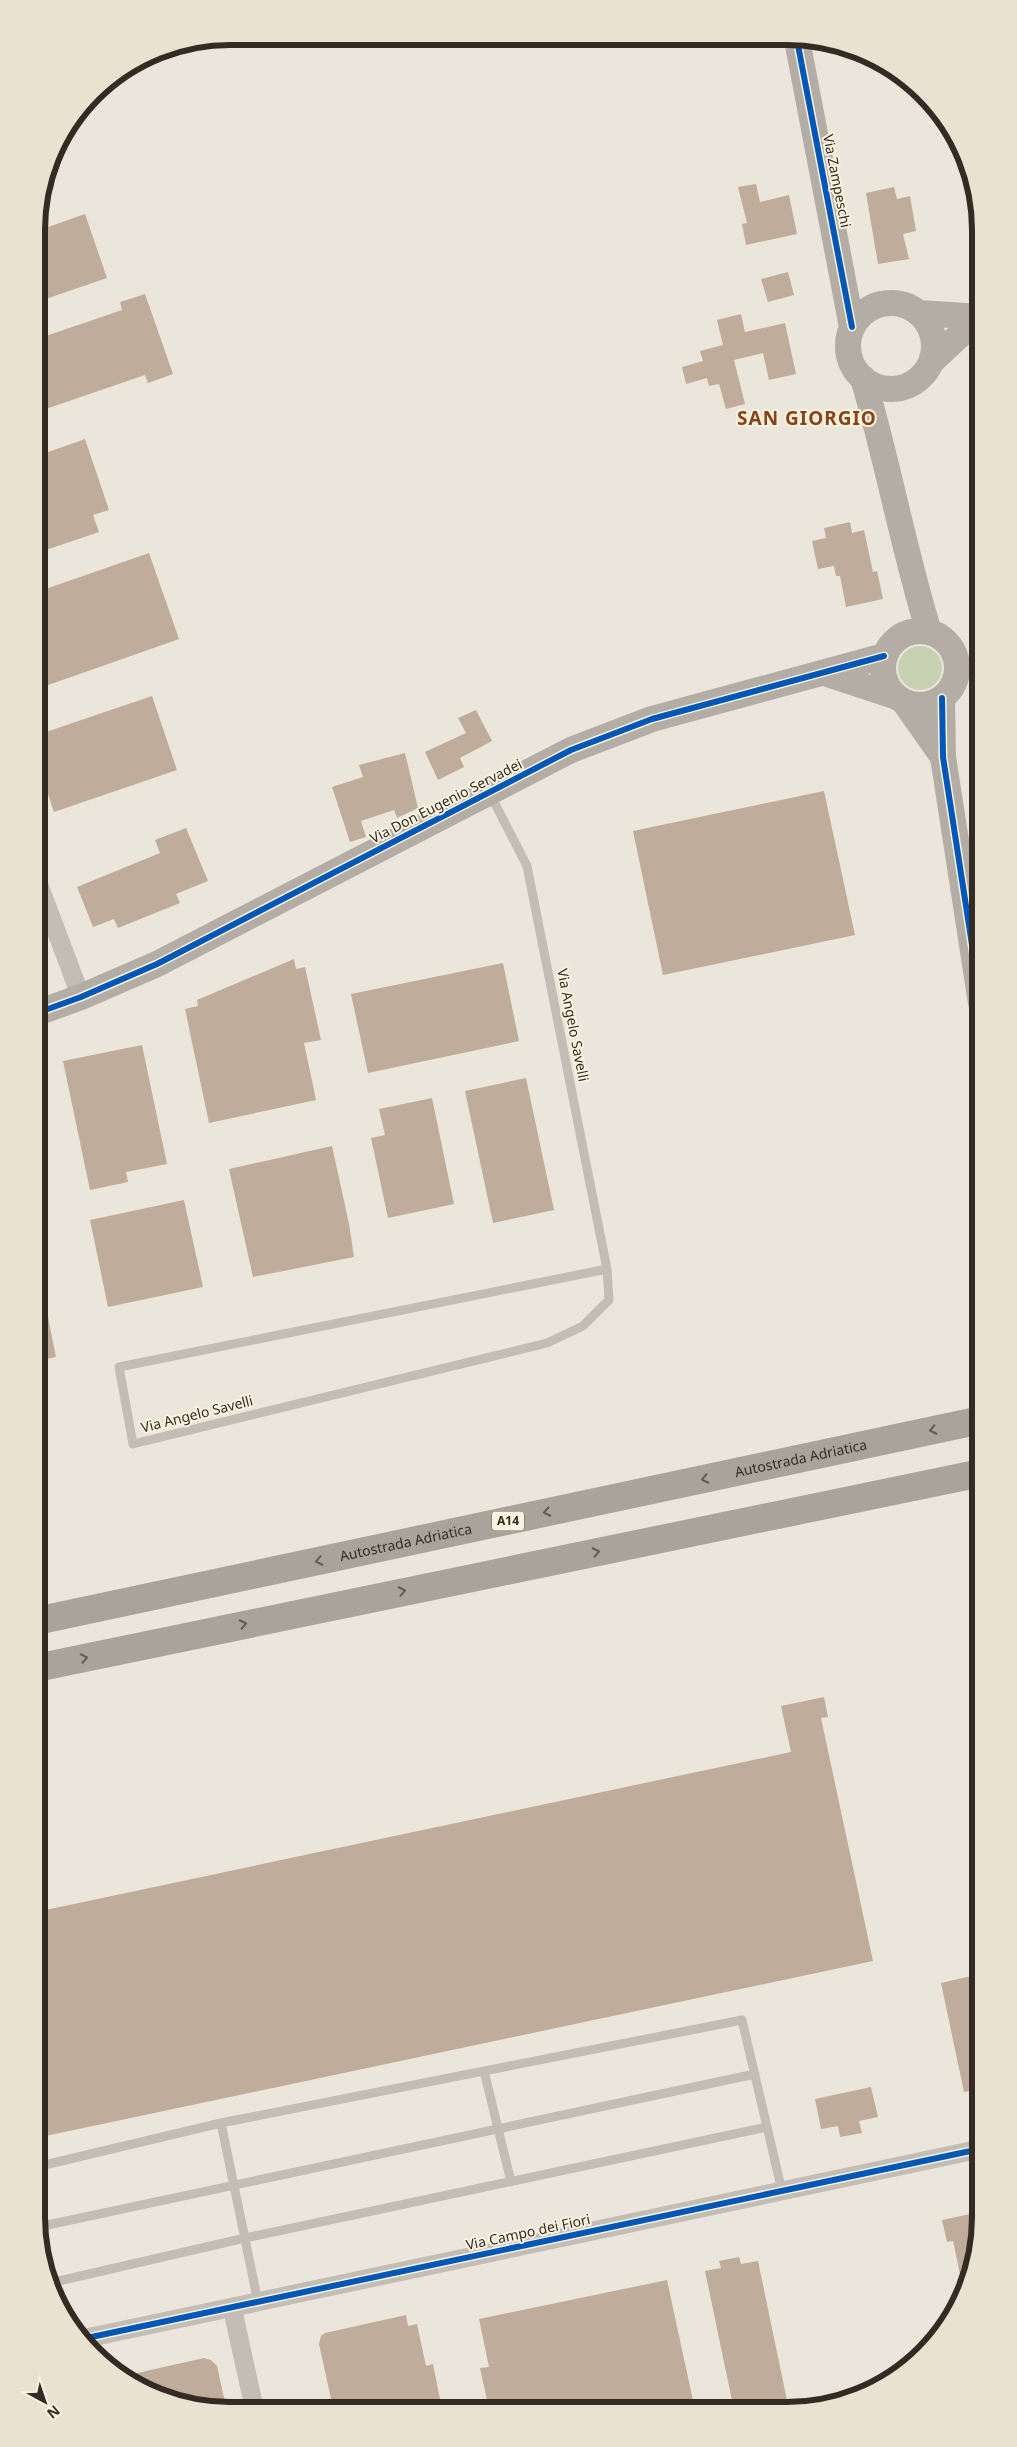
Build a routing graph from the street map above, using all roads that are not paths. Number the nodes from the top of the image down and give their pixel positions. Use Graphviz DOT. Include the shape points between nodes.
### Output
graph roads {
  1 [pos="798,45"];
  2 [pos="845,290"];
  3 [pos="874,306"];
  4 [pos="918,313"];
  5 [pos="972,317"];
  6 [pos="972,324"];
  7 [pos="852,327"];
  8 [pos="931,362"];
  9 [pos="863,378"];
  10 [pos="898,388"];
  11 [pos="876,421"];
  12 [pos="913,580"];
  13 [pos="929,632"];
  14 [pos="901,636"];
  15 [pos="884,656"];
  16 [pos="824,673"];
  17 [pos="942,698"];
  18 [pos="899,699"];
  19 [pos="943,757"];
  20 [pos="490,793"];
  21 [pos="45,903"];
  22 [pos="972,945"];
  23 [pos="81,997"];
  24 [pos="45,1010"];
  25 [pos="607,1269"];
  26 [pos="972,1422"];
  27 [pos="972,1475"];
  28 [pos="45,1619"];
  29 [pos="45,1666"];
  30 [pos="484,2071"];
  31 [pos="755,2074"];
  32 [pos="221,2123"];
  33 [pos="767,2127"];
  34 [pos="496,2129"];
  35 [pos="972,2151"];
  36 [pos="45,2165"];
  37 [pos="511,2182"];
  38 [pos="234,2184"];
  39 [pos="782,2191"];
  40 [pos="45,2225"];
  41 [pos="245,2238"];
  42 [pos="57,2281"];
  43 [pos="258,2302"];
  44 [pos="232,2307"];
  45 [pos="90,2337"];
  46 [pos="253,2402"];
  1 -- 2 [label="street, Via Zampeschi"];
  2 -- 3 [label="street"];
  2 -- 7 [label="street, Via Zampeschi"];
  3 -- 4 [label="street" via="897,303"];
  3 -- 7 [label="street"];
  4 -- 5 [label="street"];
  4 -- 8 [label="street" via="933,335"];
  6 -- 8 [label="street"];
  7 -- 9 [label="street" via="848,355"];
  8 -- 10 [label="street" via="912,383"];
  9 -- 10 [label="street" via="873,385"];
  9 -- 11 [label="street"];
  10 -- 11 [label="street"];
  11 -- 12 [label="street"];
  12 -- 13 [label="street"];
  12 -- 14 [label="street"];
  13 -- 14 [label="street" via="919,630"];
  13 -- 17 [label="street" via="949,644 956,660 956,678"];
  14 -- 15 [label="street"];
  15 -- 16 [label="street, Via Don Eugenio Servadei"];
  15 -- 18 [label="street" via="883,677"];
  16 -- 18 [label="street"];
  16 -- 20 [label="street, Via Don Eugenio Servadei" via="652,719 571,750"];
  17 -- 18 [label="street" via="924,705"];
  17 -- 19 [label="street"];
  18 -- 19 [label="street"];
  19 -- 22 [label="street"];
  20 -- 23 [label="street, Via Don Eugenio Servadei" via="157,964"];
  20 -- 25 [label="lane, Via Angelo Savelli" via="527,866"];
  21 -- 23 [label="street"];
  23 -- 24 [label="street, Via Don Eugenio Servadei"];
  25 -- 25 [label="lane, Via Angelo Savelli" via="119,1367 133,1444 547,1343 583,1326 609,1300"];
  26 -- 28 [label="highway, Autostrada Adriatica / A14, one-way"];
  29 -- 27 [label="highway, one-way"];
  30 -- 31 [label="lane" via="742,2020"];
  30 -- 32 [label="lane"];
  30 -- 34 [label="lane"];
  31 -- 33 [label="lane"];
  31 -- 34 [label="lane"];
  32 -- 36 [label="lane"];
  32 -- 38 [label="lane"];
  33 -- 37 [label="lane"];
  33 -- 39 [label="lane"];
  34 -- 37 [label="lane"];
  34 -- 38 [label="lane"];
  35 -- 39 [label="street, Via Campo dei Fiori"];
  37 -- 41 [label="lane"];
  38 -- 40 [label="lane"];
  38 -- 41 [label="lane"];
  39 -- 43 [label="street, Via Campo dei Fiori"];
  41 -- 42 [label="lane"];
  41 -- 43 [label="lane"];
  43 -- 44 [label="street, Via Campo dei Fiori"];
  44 -- 45 [label="street, Via Campo dei Fiori"];
  44 -- 46 [label="street"];
}
